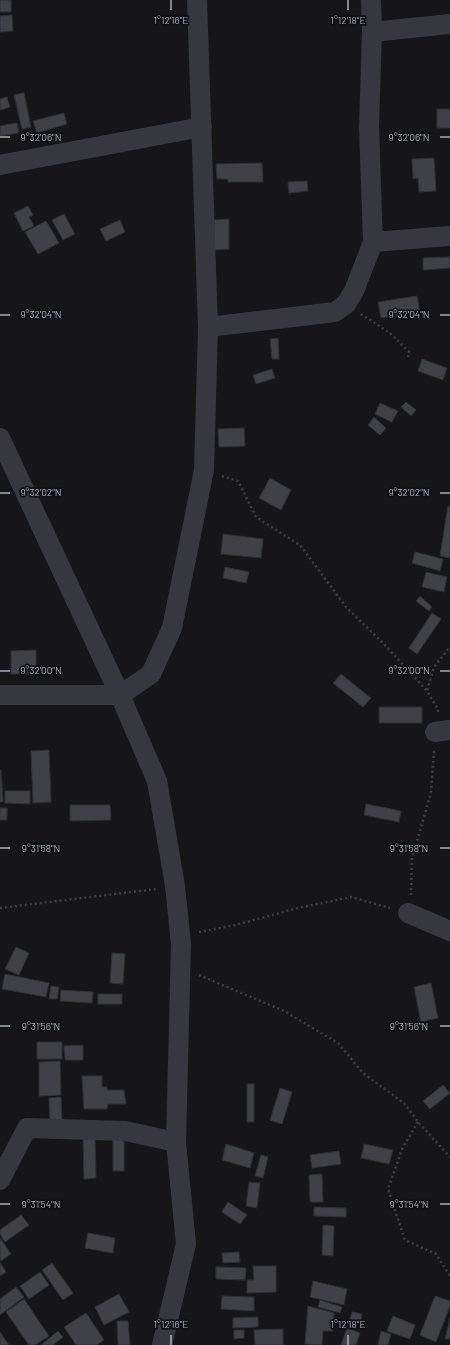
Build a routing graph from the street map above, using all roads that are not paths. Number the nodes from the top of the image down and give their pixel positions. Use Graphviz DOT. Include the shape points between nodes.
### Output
graph roads {
  1 [pos="198,0"];
  2 [pos="371,0"];
  3 [pos="450,24"];
  4 [pos="372,32"];
  5 [pos="202,127"];
  6 [pos="0,165"];
  7 [pos="450,236"];
  8 [pos="372,242"];
  9 [pos="208,326"];
  10 [pos="0,438"];
  11 [pos="0,695"];
  12 [pos="120,695"];
  13 [pos="408,913"];
  14 [pos="450,931"];
  15 [pos="176,1142"];
  16 [pos="0,1180"];
  17 [pos="162,1345"];
  1 -- 5 [label="street"];
  2 -- 4 [label="street"];
  3 -- 4 [label="street"];
  4 -- 8 [label="street" via="369,127"];
  5 -- 6 [label="street"];
  5 -- 9 [label="street"];
  7 -- 8 [label="street"];
  8 -- 9 [label="street" via="354,291 346,304 335,312"];
  9 -- 12 [label="street" via="204,470 172,628 151,674"];
  10 -- 12 [label="street"];
  11 -- 12 [label="street"];
  12 -- 15 [label="street" via="157,781 178,915 181,944"];
  13 -- 14 [label="street"];
  15 -- 16 [label="street" via="125,1131 27,1128"];
  15 -- 17 [label="street" via="186,1244"];
}
